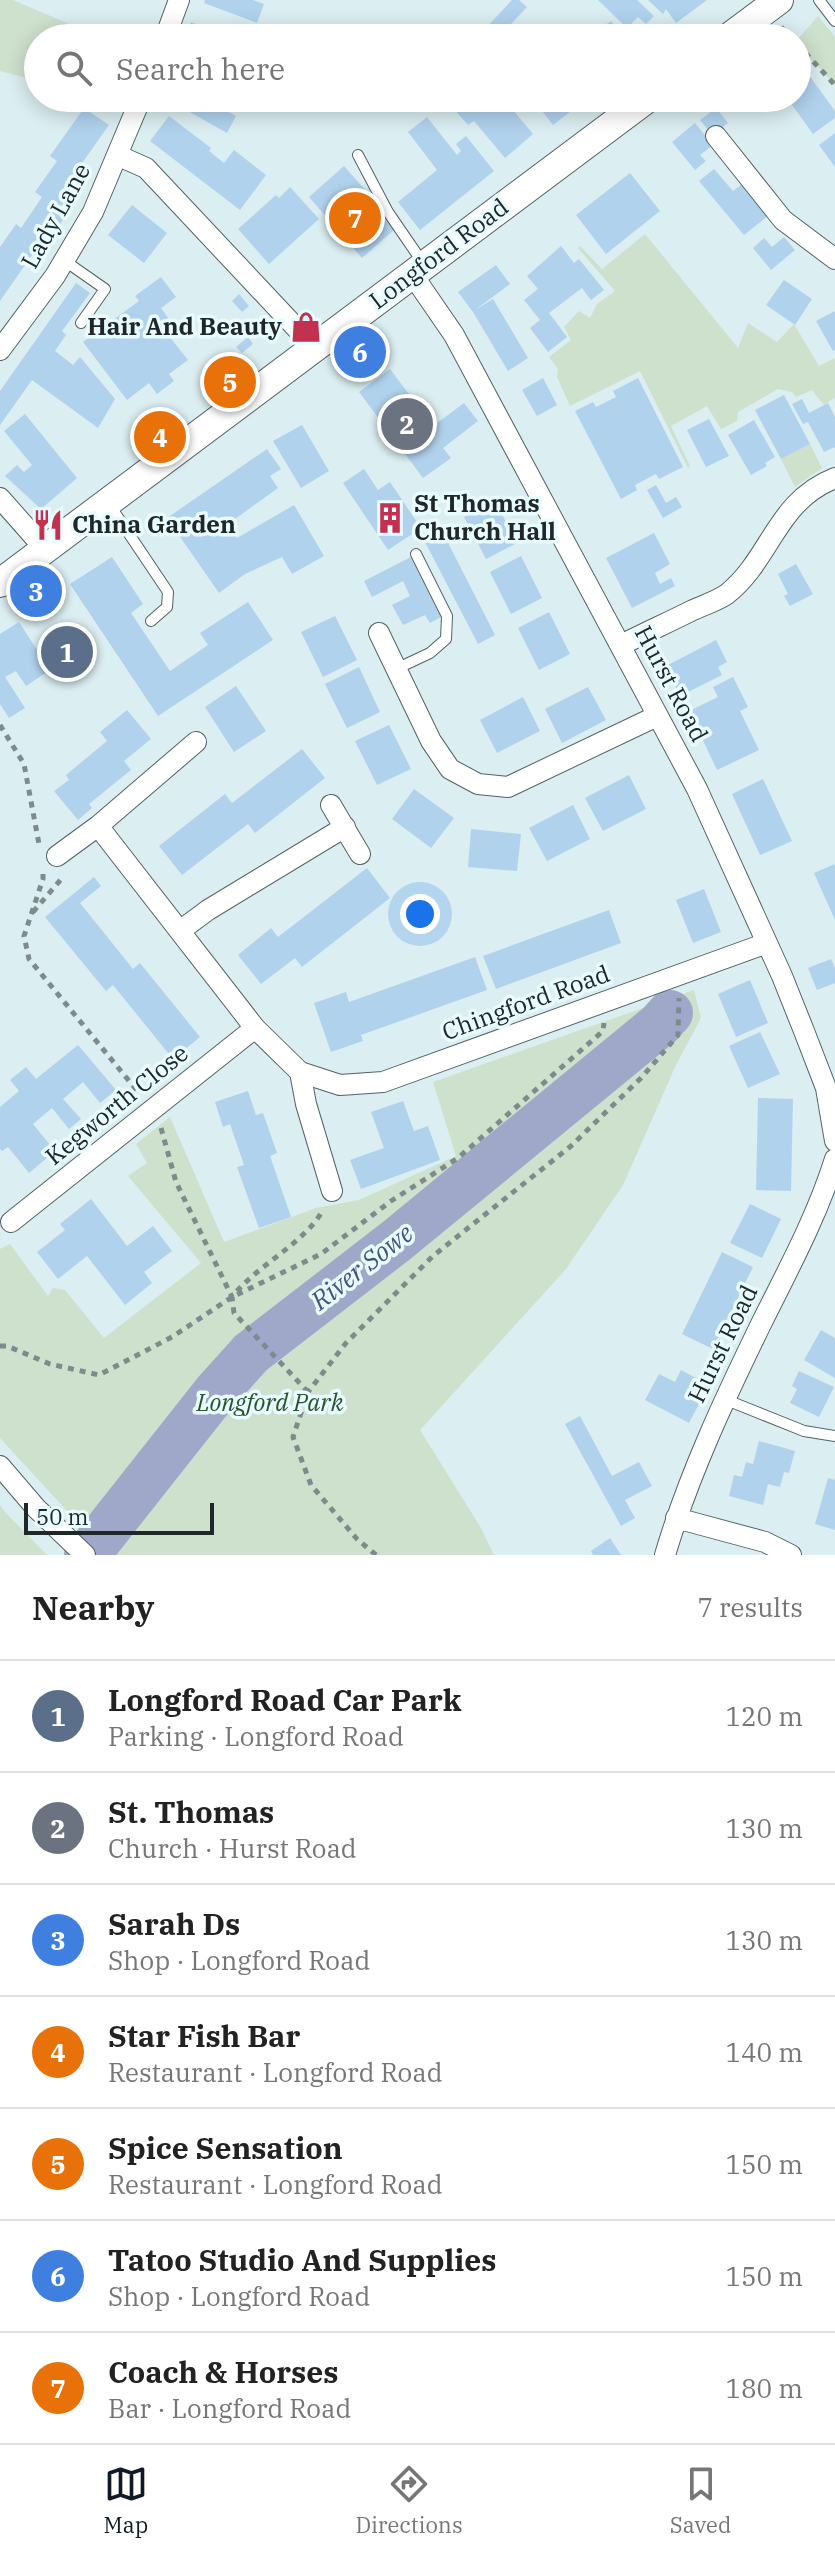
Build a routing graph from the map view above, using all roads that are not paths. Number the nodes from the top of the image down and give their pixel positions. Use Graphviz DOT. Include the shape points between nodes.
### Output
graph roads {
  1 [pos="179,0"];
  2 [pos="779,0"];
  3 [pos="819,0"];
  4 [pos="835,21"];
  5 [pos="170,24"];
  6 [pos="747,24"];
  7 [pos="136,112"];
  8 [pos="629,112"];
  9 [pos="716,136"];
  10 [pos="358,155"];
  11 [pos="119,156"];
  12 [pos="835,259"];
  13 [pos="65,261"];
  14 [pos="418,269"];
  15 [pos="81,323"];
  16 [pos="1,347"];
  17 [pos="316,349"];
  18 [pos="835,478"];
  19 [pos="0,498"];
  20 [pos="108,502"];
  21 [pos="45,549"];
  22 [pos="416,554"];
  23 [pos="0,583"];
  24 [pos="151,621"];
  25 [pos="379,633"];
  26 [pos="621,645"];
  27 [pos="396,669"];
  28 [pos="657,716"];
  29 [pos="196,742"];
  30 [pos="331,805"];
  31 [pos="98,826"];
  32 [pos="345,827"];
  33 [pos="360,854"];
  34 [pos="48,856"];
  35 [pos="181,930"];
  36 [pos="767,943"];
  37 [pos="255,1028"];
  38 [pos="300,1072"];
  39 [pos="830,1086"];
  40 [pos="835,1141"];
  41 [pos="835,1159"];
  42 [pos="332,1191"];
  43 [pos="11,1222"];
  44 [pos="724,1399"];
  45 [pos="835,1436"];
  46 [pos="0,1466"];
  47 [pos="676,1518"];
  48 [pos="78,1549"];
  49 [pos="665,1555"];
  50 [pos="791,1555"];
  1 -- 5 [label="street"];
  2 -- 6 [label="main road"];
  3 -- 4 [label="lane"];
  7 -- 11 [label="street, Lady Lane"];
  8 -- 14 [label="main road, Longford Road"];
  9 -- 12 [label="street" via="783,220"];
  10 -- 14 [label="lane"];
  11 -- 13 [label="street, Lady Lane"];
  11 -- 17 [label="street" via="146,168"];
  13 -- 15 [label="lane" via="105,289"];
  13 -- 16 [label="street, Lady Lane"];
  14 -- 17 [label="main road, Longford Road"];
  14 -- 26 [label="street, Hurst Road"];
  17 -- 20 [label="main road, Longford Road"];
  18 -- 26 [label="street" via="786,514 756,563 725,595"];
  19 -- 21 [label="street"];
  20 -- 21 [label="main road, Longford Road"];
  20 -- 24 [label="lane" via="168,592 167,607"];
  21 -- 23 [label="main road, Longford Road"];
  22 -- 27 [label="lane" via="447,616 446,639"];
  25 -- 27 [label="street"];
  26 -- 28 [label="street, Hurst Road"];
  27 -- 28 [label="street" via="450,769 478,784 508,787"];
  28 -- 36 [label="street, Hurst Road" via="697,789"];
  29 -- 31 [label="street"];
  30 -- 32 [label="street"];
  31 -- 34 [label="street"];
  31 -- 35 [label="street, Chingford Road"];
  32 -- 33 [label="street"];
  32 -- 35 [label="street"];
  35 -- 37 [label="street, Chingford Road"];
  36 -- 38 [label="street, Chingford Road" via="383,1082 340,1085"];
  36 -- 39 [label="street, Hurst Road"];
  37 -- 38 [label="street, Chingford Road"];
  37 -- 43 [label="street, Kegworth Close"];
  38 -- 42 [label="street"];
  39 -- 40 [label="street, Hurst Road"];
  41 -- 44 [label="street, Hurst Road" via="821,1203"];
  44 -- 45 [label="lane" via="804,1431"];
  44 -- 47 [label="street, Hurst Road"];
  46 -- 48 [label="street"];
  47 -- 49 [label="street, Hurst Road"];
  47 -- 50 [label="street" via="765,1542"];
}
